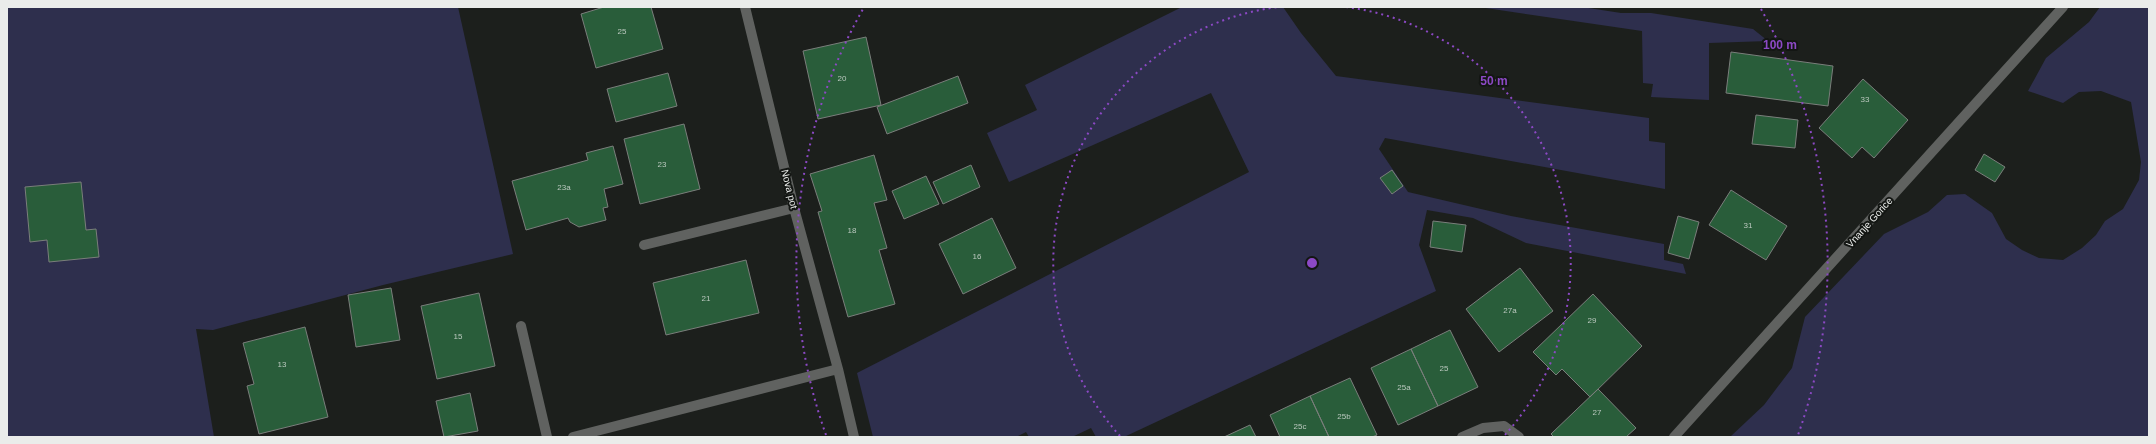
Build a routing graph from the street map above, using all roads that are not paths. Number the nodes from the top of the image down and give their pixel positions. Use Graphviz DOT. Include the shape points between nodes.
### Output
graph roads {
  1 [pos="745,7"];
  2 [pos="2063,7"];
  3 [pos="794,208"];
  4 [pos="644,245"];
  5 [pos="521,326"];
  6 [pos="838,369"];
  7 [pos="547,437"];
  8 [pos="573,437"];
  9 [pos="854,437"];
  10 [pos="1462,437"];
  11 [pos="1519,437"];
  12 [pos="1674,437"];
  1 -- 3 [label="street, Nova pot"];
  2 -- 12 [label="street, Vnanje Gorice"];
  3 -- 4 [label="street"];
  3 -- 6 [label="street, Nova pot"];
  5 -- 7 [label="street"];
  6 -- 8 [label="street"];
  6 -- 9 [label="street, Nova pot"];
  10 -- 11 [label="street" via="1483,428 1504,426"];
}
